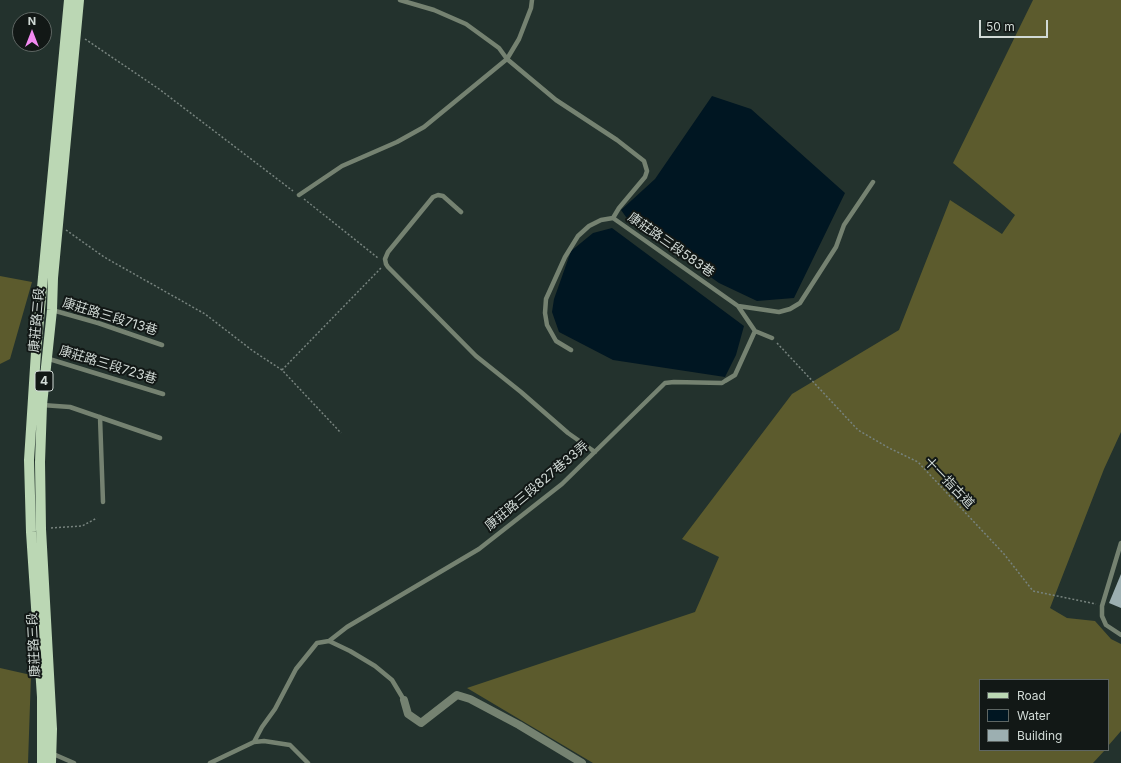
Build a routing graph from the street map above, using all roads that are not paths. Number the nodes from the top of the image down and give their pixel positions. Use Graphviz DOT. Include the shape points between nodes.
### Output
graph roads {
  1 [pos="69,0"];
  2 [pos="79,0"];
  3 [pos="400,0"];
  4 [pos="532,0"];
  5 [pos="507,59"];
  6 [pos="872,182"];
  7 [pos="299,195"];
  8 [pos="461,212"];
  9 [pos="613,218"];
  10 [pos="738,306"];
  11 [pos="52,310"];
  12 [pos="755,331"];
  13 [pos="772,338"];
  14 [pos="162,345"];
  15 [pos="571,350"];
  16 [pos="46,358"];
  17 [pos="163,394"];
  18 [pos="37,405"];
  19 [pos="100,417"];
  20 [pos="160,438"];
  21 [pos="595,452"];
  22 [pos="103,502"];
  23 [pos="1121,543"];
  24 [pos="1121,635"];
  25 [pos="329,641"];
  26 [pos="404,700"];
  27 [pos="254,742"];
  28 [pos="51,758"];
  29 [pos="42,763"];
  30 [pos="74,763"];
  31 [pos="210,763"];
  32 [pos="308,763"];
  33 [pos="582,763"];
  1 -- 18 [label="main road, 康莊路三段 / 4"];
  2 -- 11 [label="main road, 康莊路三段 / 4"];
  3 -- 5 [label="lane" via="434,10 466,24 499,48"];
  4 -- 5 [label="lane" via="519,39"];
  5 -- 7 [label="lane" via="424,128 342,166"];
  5 -- 9 [label="lane, 康莊路三段583巷" via="556,100 617,140 644,162 647,171 644,177"];
  6 -- 10 [label="lane, 康莊路三段583巷" via="844,225 836,247 800,303 779,312"];
  8 -- 21 [label="lane" via="443,196 434,197 388,252 386,264 476,356 568,433"];
  9 -- 10 [label="lane, 康莊路三段583巷"];
  9 -- 15 [label="lane" via="589,226 578,236 564,257 546,299 547,325 556,340"];
  10 -- 12 [label="lane"];
  11 -- 14 [label="lane, 康莊路三段713巷"];
  11 -- 16 [label="main road, 康莊路三段 / 4"];
  12 -- 13 [label="lane"];
  12 -- 21 [label="lane, 康莊路三段827巷33弄" via="735,374 722,383 665,383"];
  16 -- 17 [label="lane, 康莊路三段723巷"];
  16 -- 18 [label="main road, 康莊路三段 / 4"];
  18 -- 19 [label="lane" via="70,407"];
  18 -- 28 [label="main road, 康莊路三段 / 4" via="52,729"];
  18 -- 29 [label="main road, 康莊路三段 / 4" via="29,460 42,698"];
  19 -- 20 [label="lane"];
  19 -- 22 [label="lane"];
  21 -- 25 [label="lane, 康莊路三段827巷33弄" via="562,484 479,549 347,627"];
  23 -- 24 [label="lane" via="1102,606 1102,616 1106,624"];
  25 -- 26 [label="lane" via="375,666 392,680"];
  25 -- 27 [label="lane, 康莊路三段827巷33弄" via="317,643 296,669"];
  26 -- 33 [label="street" via="408,714 421,723 457,696 470,699"];
  27 -- 31 [label="lane"];
  27 -- 32 [label="lane" via="290,744"];
  28 -- 30 [label="lane"];
}
